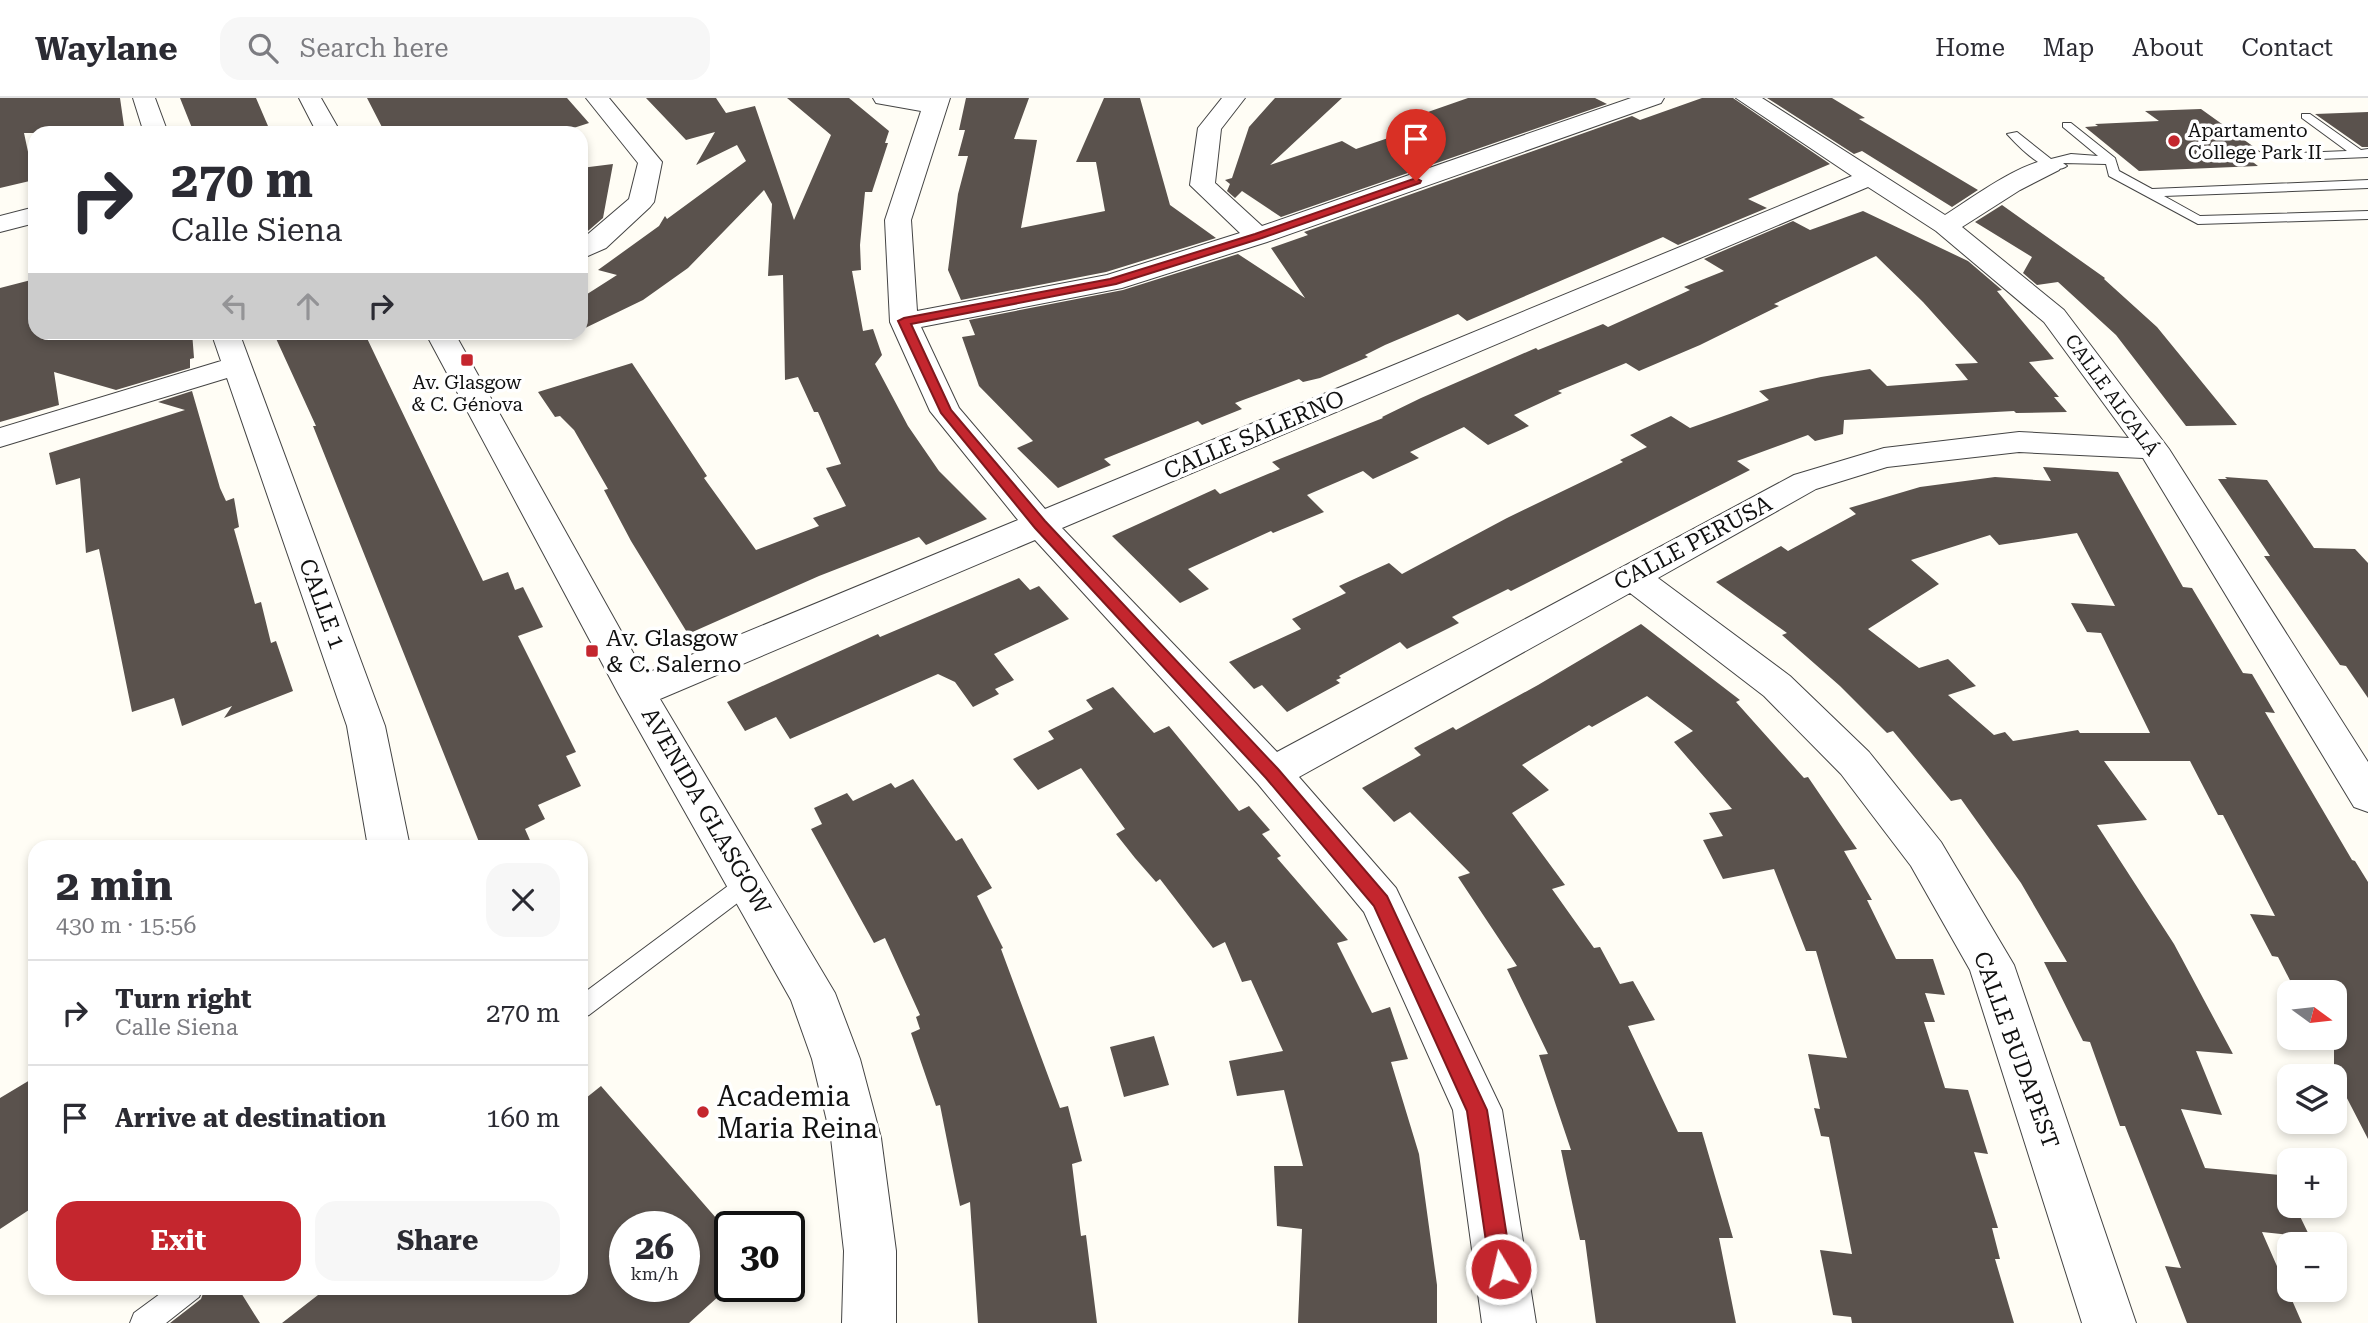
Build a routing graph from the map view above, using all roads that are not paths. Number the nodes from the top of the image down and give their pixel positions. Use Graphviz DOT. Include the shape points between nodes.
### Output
graph roads {
  1 [pos="144,98"];
  2 [pos="310,98"];
  3 [pos="597,98"];
  4 [pos="884,98"];
  5 [pos="1234,98"];
  6 [pos="1653,98"];
  7 [pos="1747,98"];
  8 [pos="937,103"];
  9 [pos="2306,116"];
  10 [pos="2067,125"];
  11 [pos="154,126"];
  12 [pos="325,126"];
  13 [pos="2013,134"];
  14 [pos="2363,154"];
  15 [pos="2299,157"];
  16 [pos="2106,161"];
  17 [pos="2050,165"];
  18 [pos="1871,177"];
  19 [pos="2368,184"];
  20 [pos="2150,194"];
  21 [pos="2368,215"];
  22 [pos="28,217"];
  23 [pos="0,224"];
  24 [pos="1945,226"];
  25 [pos="1258,236"];
  26 [pos="588,247"];
  27 [pos="904,321"];
  28 [pos="228,340"];
  29 [pos="443,340"];
  30 [pos="236,366"];
  31 [pos="0,438"];
  32 [pos="2153,449"];
  33 [pos="1040,525"];
  34 [pos="1632,576"];
  35 [pos="637,693"];
  36 [pos="1272,773"];
  37 [pos="2368,796"];
  38 [pos="388,840"];
  39 [pos="748,883"];
  40 [pos="588,1003"];
  41 [pos="181,1295"];
  42 [pos="144,1323"];
  43 [pos="869,1323"];
  44 [pos="1509,1323"];
  45 [pos="2109,1323"];
  1 -- 11 [label="street"];
  2 -- 12 [label="street"];
  3 -- 26 [label="street" via="650,162 641,202"];
  4 -- 8 [label="street"];
  5 -- 25 [label="street" via="1210,128 1202,186"];
  6 -- 25 [label="street"];
  7 -- 18 [label="street, CALLE ALCALÁ"];
  8 -- 27 [label="street" via="898,220"];
  9 -- 14 [label="lane"];
  10 -- 16 [label="lane"];
  13 -- 17 [label="lane"];
  14 -- 15 [label="lane"];
  16 -- 17 [label="lane" via="2096,166"];
  16 -- 20 [label="lane" via="2113,173"];
  17 -- 24 [label="street"];
  18 -- 24 [label="street, CALLE ALCALÁ"];
  18 -- 33 [label="street, CALLE SALERNO"];
  19 -- 20 [label="lane"];
  20 -- 21 [label="lane" via="2198,220"];
  22 -- 23 [label="street"];
  24 -- 32 [label="street, CALLE ALCALÁ" via="2054,316"];
  25 -- 27 [label="street" via="1112,282"];
  27 -- 33 [label="street" via="945,411"];
  28 -- 30 [label="street, CALLE 1"];
  29 -- 35 [label="street, AVENIDA GLASGOW"];
  30 -- 31 [label="street"];
  30 -- 38 [label="street, CALLE 1" via="366,726"];
  32 -- 34 [label="street, CALLE PERUSA" via="2020,442 1884,458 1805,482"];
  32 -- 37 [label="street, CALLE ALCALÁ"];
  33 -- 35 [label="street, CALLE SALERNO"];
  33 -- 36 [label="street"];
  34 -- 36 [label="street, CALLE PERUSA"];
  34 -- 45 [label="street, CALLE BUDAPEST" via="1777,687 1854,763 1926,854 1991,965"];
  35 -- 39 [label="street, AVENIDA GLASGOW"];
  36 -- 44 [label="street" via="1381,901 1477,1110"];
  39 -- 40 [label="lane"];
  39 -- 43 [label="street, AVENIDA GLASGOW" via="812,993 836,1059 856,1139 870,1251"];
  41 -- 42 [label="lane"];
}
